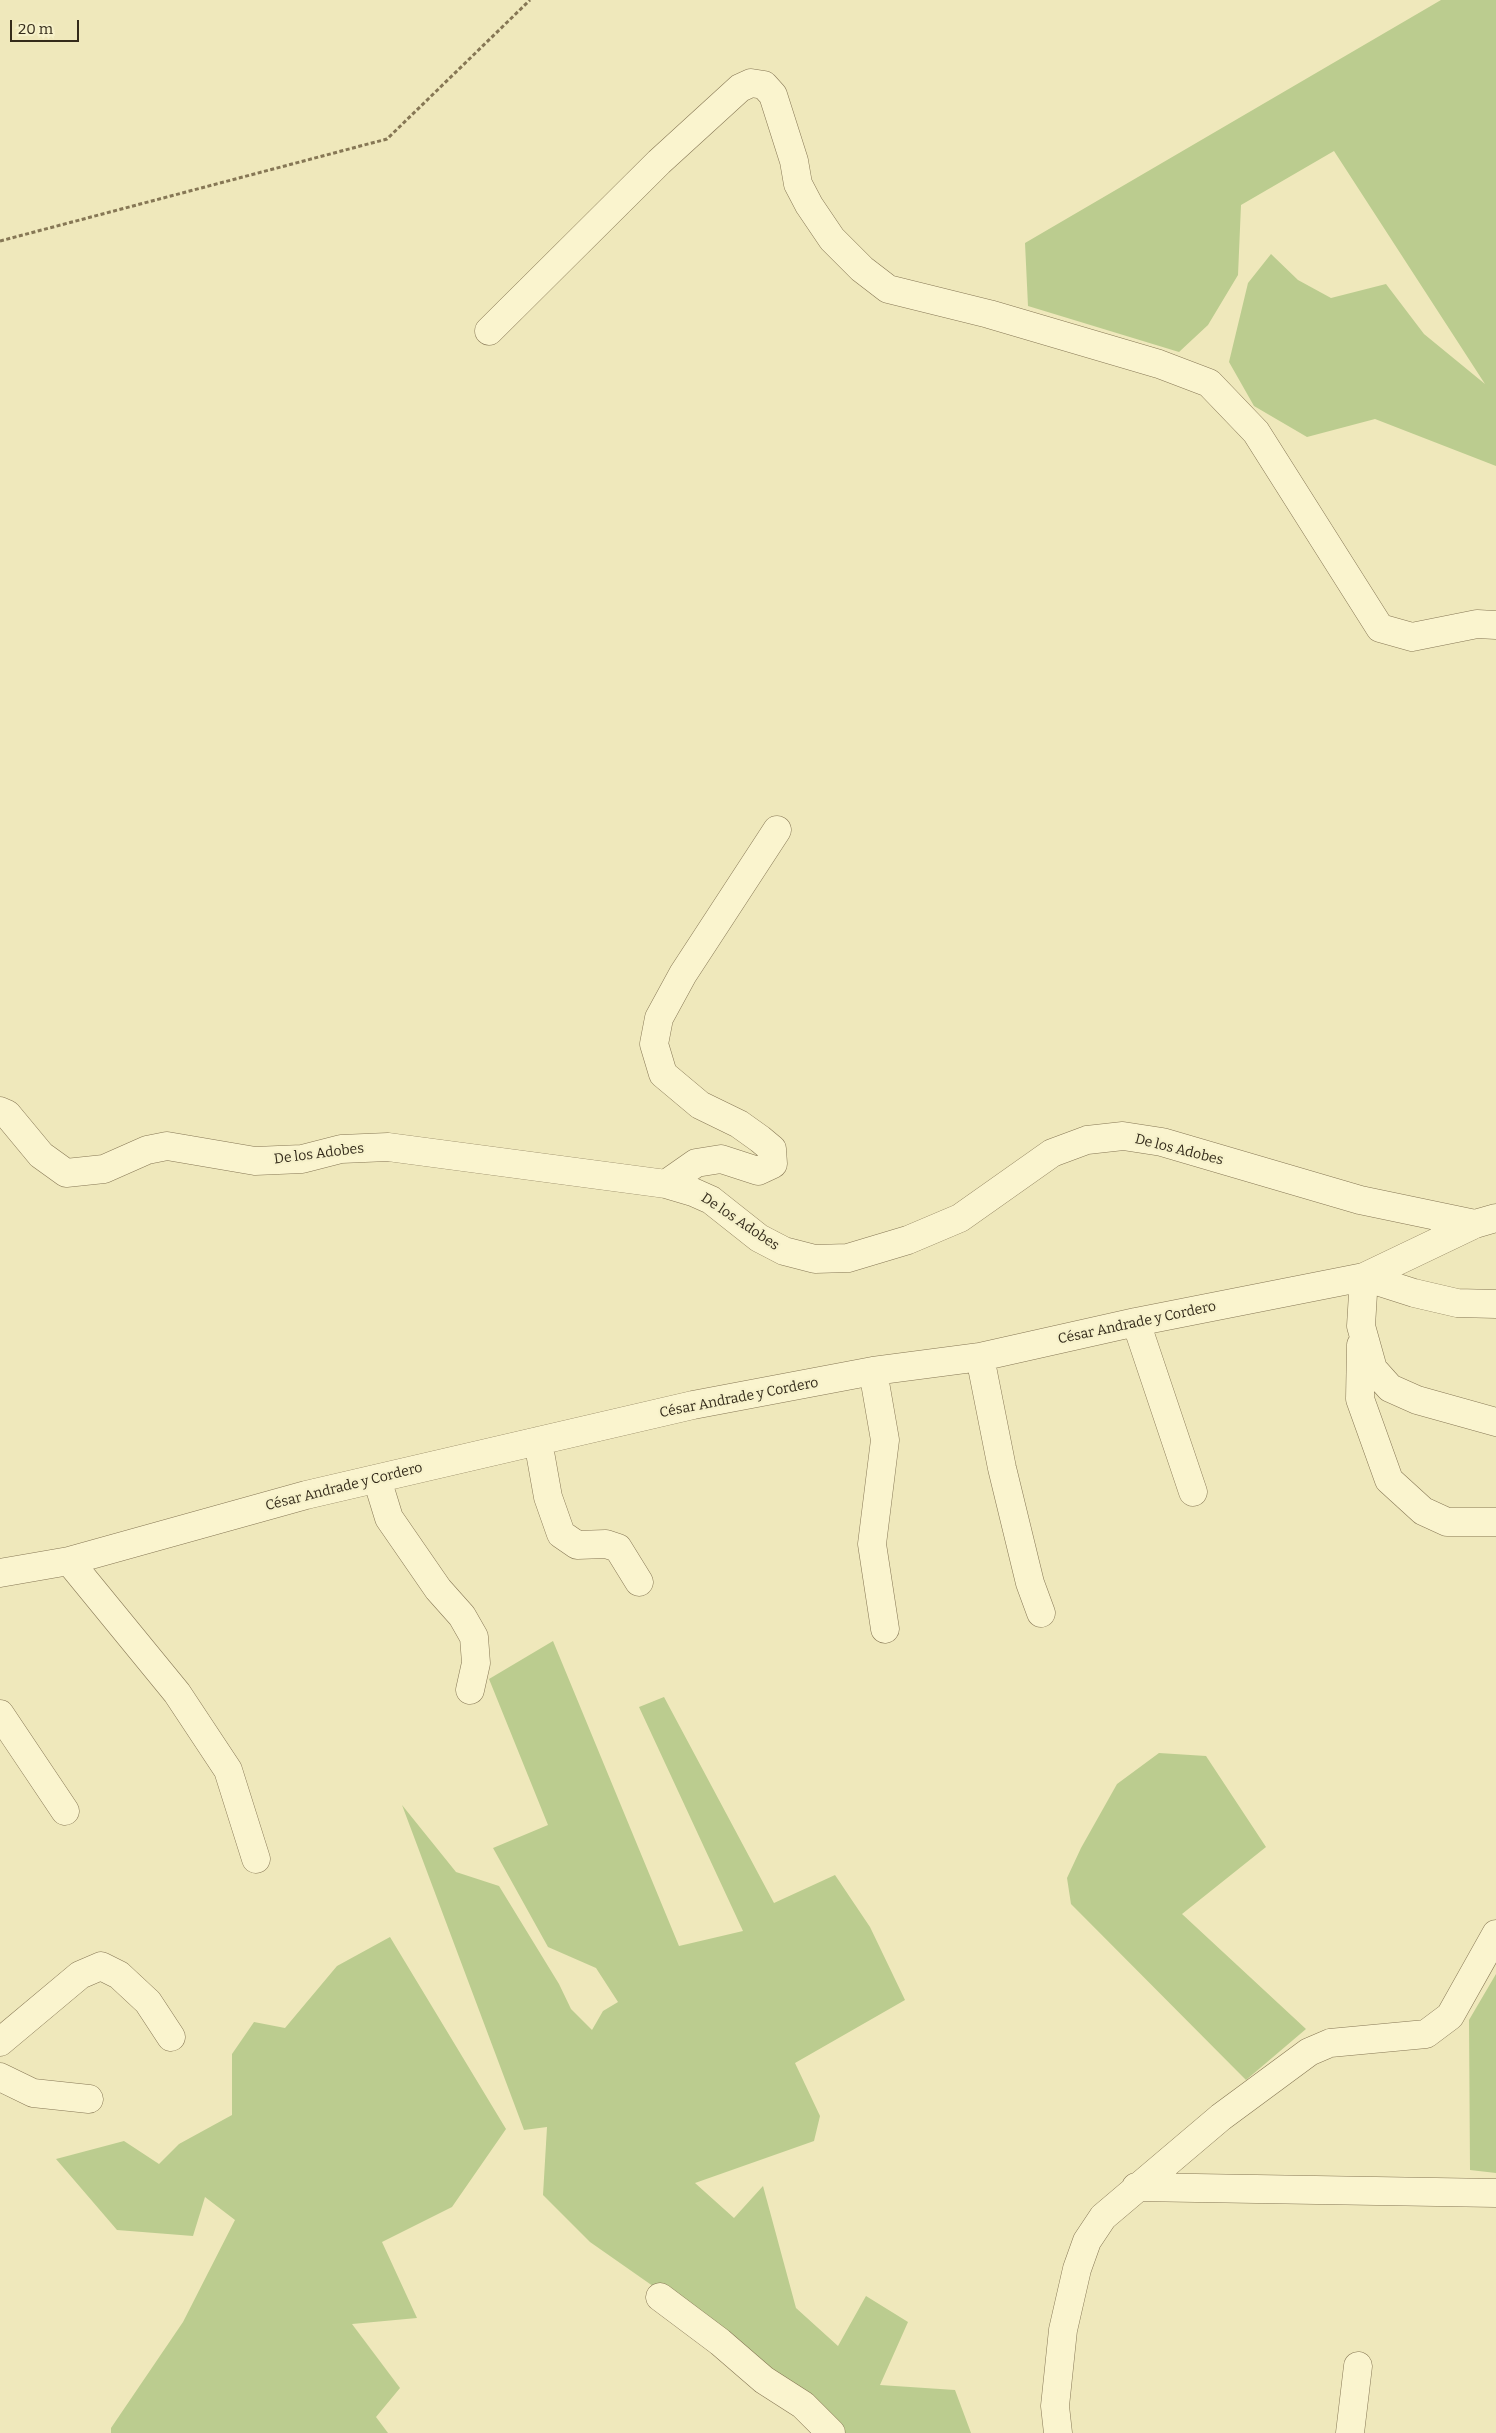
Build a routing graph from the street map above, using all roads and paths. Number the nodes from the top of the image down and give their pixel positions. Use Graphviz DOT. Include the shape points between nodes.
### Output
graph roads {
  1 [pos="530,0"];
  2 [pos="0,241"];
  3 [pos="489,331"];
  4 [pos="1496,625"];
  5 [pos="777,830"];
  6 [pos="0,1111"];
  7 [pos="666,1184"];
  8 [pos="1486,1221"];
  9 [pos="1364,1277"];
  10 [pos="1496,1304"];
  11 [pos="1136,1322"];
  12 [pos="1361,1326"];
  13 [pos="980,1356"];
  14 [pos="874,1372"];
  15 [pos="1496,1422"];
  16 [pos="538,1442"];
  17 [pos="377,1479"];
  18 [pos="1193,1492"];
  19 [pos="1496,1522"];
  20 [pos="69,1561"];
  21 [pos="0,1573"];
  22 [pos="639,1582"];
  23 [pos="1041,1613"];
  24 [pos="885,1629"];
  25 [pos="470,1690"];
  26 [pos="0,1714"];
  27 [pos="65,1811"];
  28 [pos="256,1859"];
  29 [pos="1496,1934"];
  30 [pos="171,2037"];
  31 [pos="0,2042"];
  32 [pos="0,2077"];
  33 [pos="89,2099"];
  34 [pos="1136,2187"];
  35 [pos="1496,2193"];
  36 [pos="660,2297"];
  37 [pos="1358,2366"];
  38 [pos="832,2433"];
  39 [pos="1058,2433"];
  40 [pos="1350,2433"];
  1 -- 2 [label="path" via="387,139"];
  3 -- 4 [label="street" via="659,162 740,88 751,83 764,85 773,95 798,184 809,205 832,239 862,270 888,289 989,314 1149,361 1209,383 1256,432 1380,628 1412,637 1477,624"];
  5 -- 7 [label="street" via="683,974 659,1018 654,1044 663,1074 700,1105 739,1124 760,1139 772,1150 773,1164 758,1171 721,1159 696,1164"];
  6 -- 7 [label="street, De los Adobes" via="8,1114 42,1155 66,1173 104,1169 147,1150 167,1146 255,1161 302,1159 341,1149 388,1147"];
  7 -- 8 [label="street, De los Adobes" via="711,1200 759,1238 784,1251 815,1259 848,1258 908,1240 960,1218 1052,1153 1087,1140 1123,1136 1162,1142 1360,1200"];
  8 -- 9 [label="street, César Andrade y Cordero"];
  9 -- 10 [label="street" via="1457,1303"];
  9 -- 11 [label="street, César Andrade y Cordero"];
  9 -- 12 [label="street"];
  11 -- 13 [label="street, César Andrade y Cordero"];
  11 -- 18 [label="street"];
  12 -- 15 [label="street" via="1373,1369 1390,1388 1417,1400"];
  12 -- 19 [label="street" via="1360,1399 1389,1480 1423,1511 1447,1522"];
  13 -- 14 [label="street, César Andrade y Cordero"];
  13 -- 23 [label="street" via="1002,1468 1030,1583"];
  14 -- 16 [label="street, César Andrade y Cordero" via="694,1406"];
  14 -- 24 [label="street" via="885,1440 872,1544"];
  16 -- 17 [label="street, César Andrade y Cordero"];
  16 -- 22 [label="street" via="548,1497 561,1534 577,1545 606,1544 618,1548"];
  17 -- 20 [label="street, César Andrade y Cordero" via="306,1495"];
  17 -- 25 [label="street" via="389,1518 474,1637 476,1663"];
  20 -- 21 [label="street, César Andrade y Cordero"];
  20 -- 28 [label="street" via="176,1693 228,1770"];
  26 -- 27 [label="street"];
  29 -- 34 [label="street" via="1450,2016 1426,2034 1330,2043 1309,2052 1221,2117"];
  30 -- 31 [label="street" via="148,2002 119,1975 101,1966 80,1975"];
  32 -- 33 [label="street" via="32,2093"];
  34 -- 35 [label="street"];
  34 -- 39 [label="street" via="1103,2217 1087,2241 1077,2269 1062,2340 1055,2406"];
  36 -- 38 [label="street" via="764,2380 802,2405"];
  37 -- 40 [label="street"];
}
